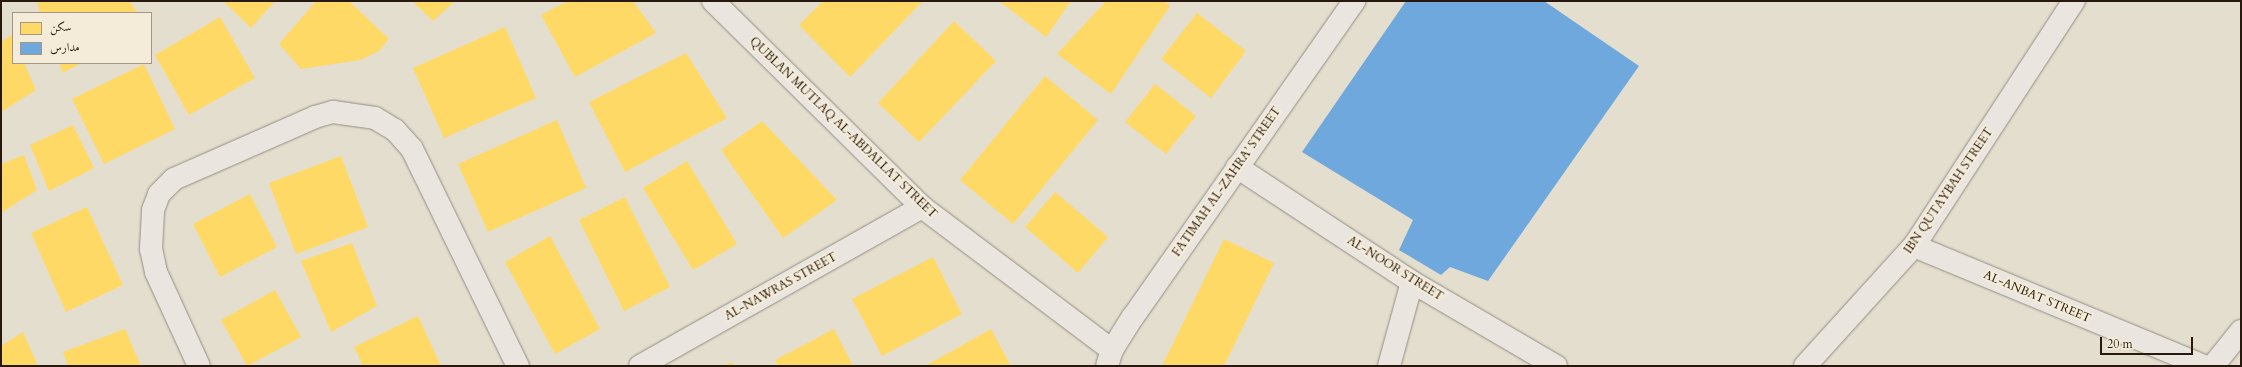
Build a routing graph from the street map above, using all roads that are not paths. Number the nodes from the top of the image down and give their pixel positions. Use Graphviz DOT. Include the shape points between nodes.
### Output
graph roads {
  1 [pos="713,1"];
  2 [pos="1354,1"];
  3 [pos="2074,1"];
  4 [pos="1237,167"];
  5 [pos="922,207"];
  6 [pos="1914,246"];
  7 [pos="1412,282"];
  8 [pos="2241,331"];
  9 [pos="1110,358"];
  10 [pos="199,366"];
  11 [pos="518,366"];
  12 [pos="640,366"];
  13 [pos="1389,366"];
  14 [pos="1556,366"];
  15 [pos="1805,366"];
  16 [pos="2204,366"];
  17 [pos="2213,366"];
  1 -- 5 [label="street, QUBLAN MUTLAQ AL-ABDALLAT STREET"];
  2 -- 4 [label="street, FATIMAH AL-ZAHRA’ STREET"];
  3 -- 6 [label="street, IBN QUTAYBAH STREET"];
  4 -- 7 [label="street, AL-NOOR STREET"];
  4 -- 9 [label="street, FATIMAH AL-ZAHRA’ STREET"];
  5 -- 9 [label="street, QUBLAN MUTLAQ AL-ABDALLAT STREET"];
  5 -- 12 [label="street, AL-NAWRAS STREET"];
  6 -- 15 [label="street, IBN QUTAYBAH STREET"];
  6 -- 16 [label="street, AL-ANBAT STREET"];
  7 -- 13 [label="street"];
  7 -- 14 [label="street, AL-NOOR STREET"];
  8 -- 17 [label="street"];
  10 -- 11 [label="street" via="156,272 151,249 154,210 159,194 174,179 315,117 333,112 375,118 395,130 412,149"];
}
